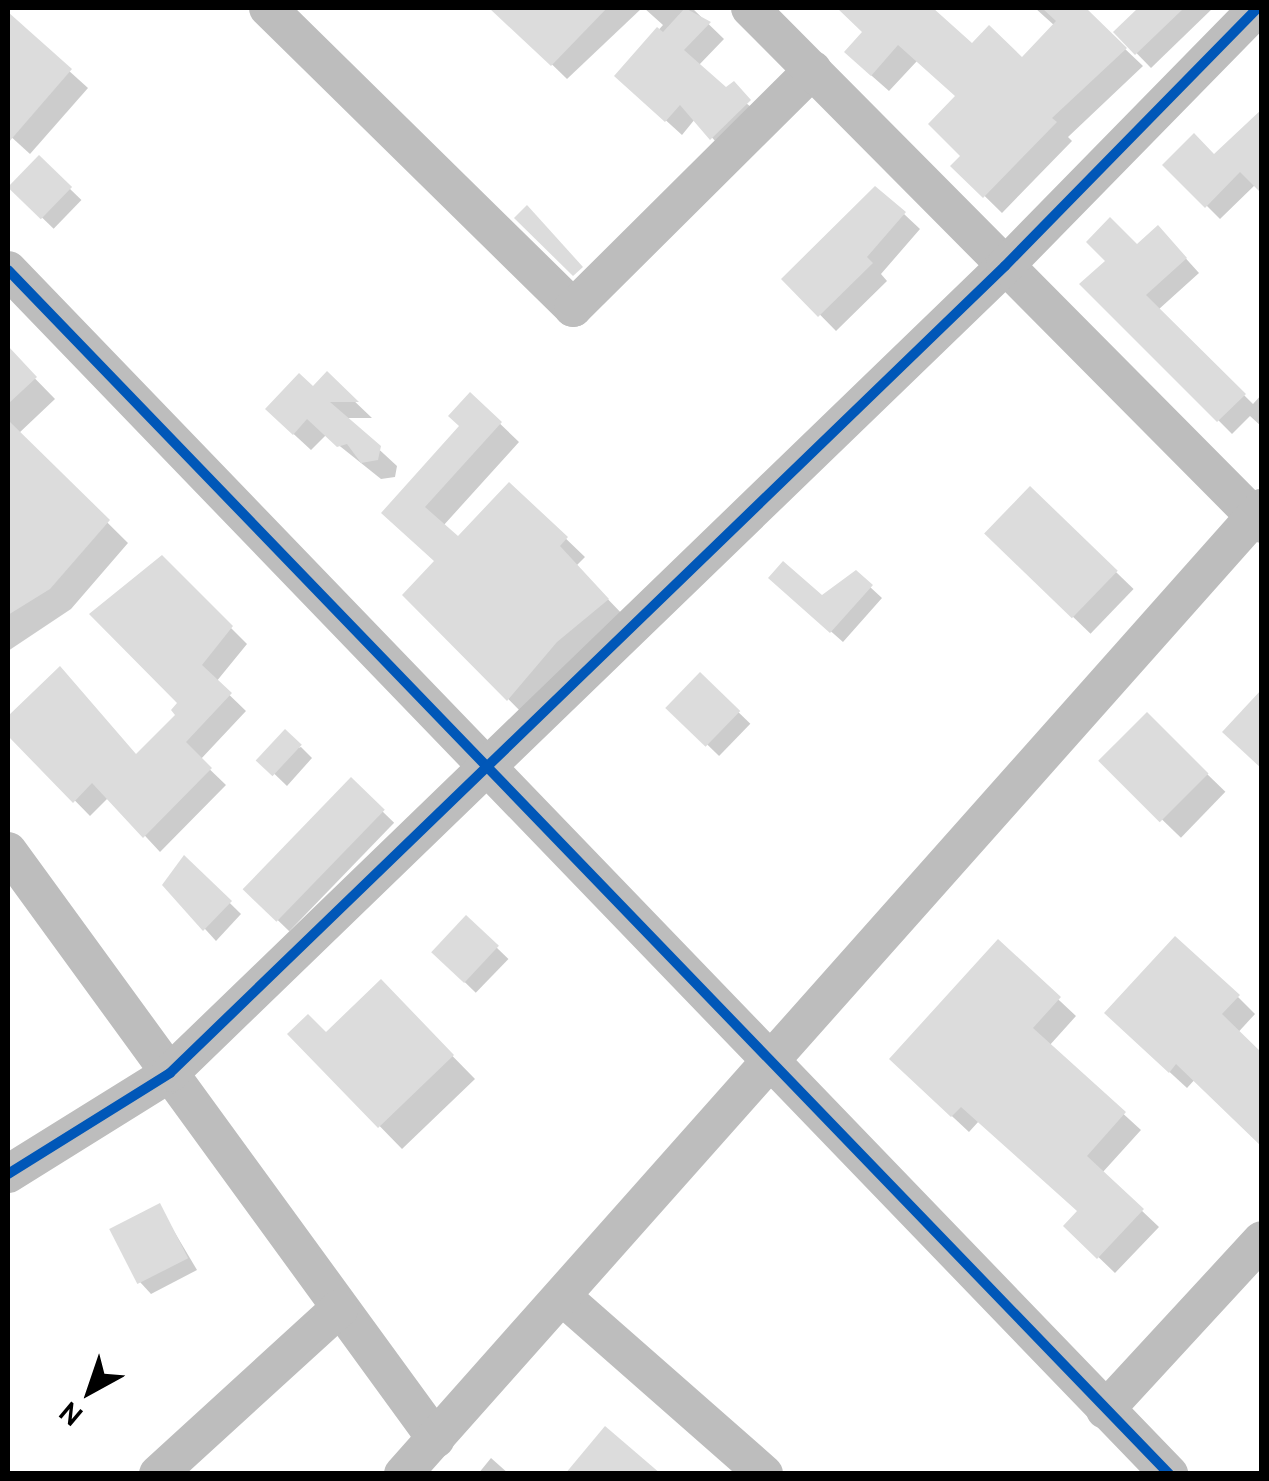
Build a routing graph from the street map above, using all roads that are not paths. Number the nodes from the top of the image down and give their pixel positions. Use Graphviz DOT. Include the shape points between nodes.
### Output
graph roads {
  1 [pos="268,8"];
  2 [pos="750,8"];
  3 [pos="1258,8"];
  4 [pos="813,70"];
  5 [pos="1005,266"];
  6 [pos="8,270"];
  7 [pos="1259,516"];
  8 [pos="488,772"];
  9 [pos="8,850"];
  10 [pos="771,1064"];
  11 [pos="170,1073"];
  12 [pos="8,1174"];
  13 [pos="1262,1240"];
  14 [pos="565,1299"];
  15 [pos="340,1308"];
  16 [pos="1104,1410"];
  17 [pos="436,1439"];
  18 [pos="158,1474"];
  19 [pos="403,1474"];
  20 [pos="764,1474"];
  21 [pos="1168,1474"];
  1 -- 4 [label="street" via="573,308"];
  2 -- 4 [label="street"];
  3 -- 5 [label="street"];
  4 -- 5 [label="street"];
  5 -- 7 [label="street"];
  5 -- 8 [label="street"];
  6 -- 8 [label="street"];
  7 -- 10 [label="street"];
  8 -- 10 [label="street"];
  8 -- 11 [label="street"];
  9 -- 11 [label="street"];
  10 -- 14 [label="street"];
  10 -- 16 [label="street"];
  11 -- 12 [label="street"];
  11 -- 15 [label="street"];
  13 -- 16 [label="street"];
  14 -- 17 [label="street"];
  14 -- 20 [label="street"];
  15 -- 17 [label="street"];
  15 -- 18 [label="street"];
  16 -- 21 [label="street"];
  17 -- 19 [label="street"];
}
